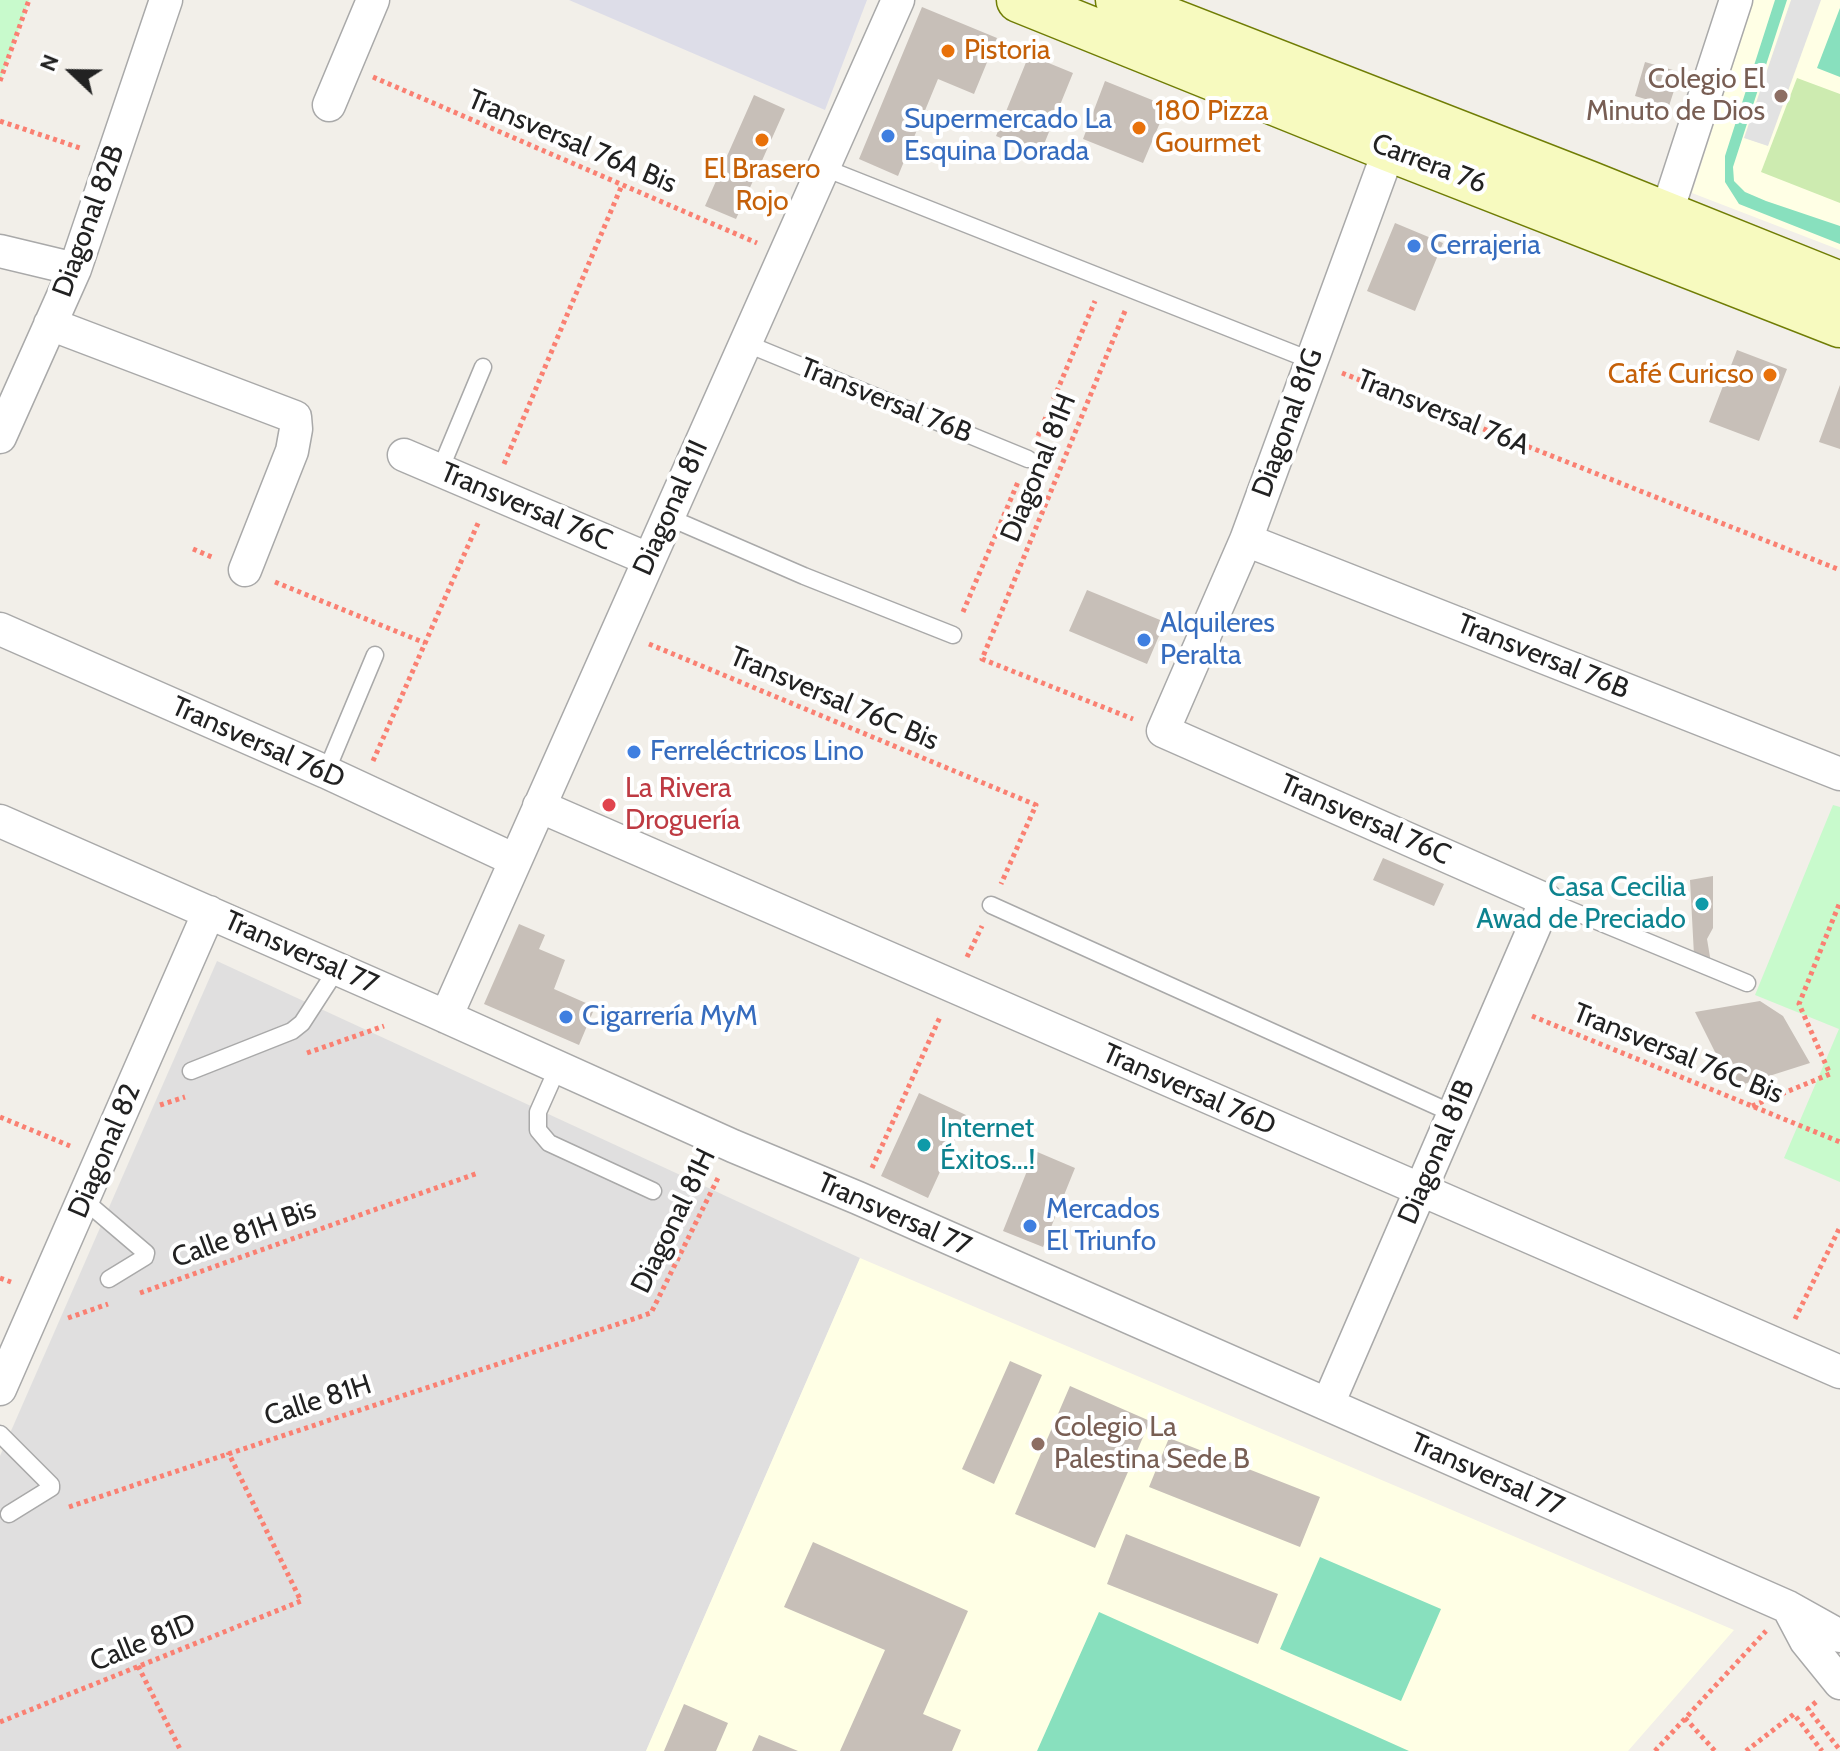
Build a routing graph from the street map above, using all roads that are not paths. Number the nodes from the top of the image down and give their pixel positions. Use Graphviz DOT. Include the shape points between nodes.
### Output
graph roads {
  1 [pos="166,0"];
  2 [pos="373,0"];
  3 [pos="898,0"];
  4 [pos="1019,0"];
  5 [pos="1118,0"];
  6 [pos="1736,0"];
  7 [pos="329,105"];
  8 [pos="1397,130"];
  9 [pos="822,167"];
  10 [pos="1660,232"];
  11 [pos="0,251"];
  12 [pos="75,269"];
  13 [pos="1840,284"];
  14 [pos="50,324"];
  15 [pos="1840,325"];
  16 [pos="745,343"];
  17 [pos="1310,360"];
  18 [pos="483,367"];
  19 [pos="0,437"];
  20 [pos="404,455"];
  21 [pos="1028,459"];
  22 [pos="440,470"];
  23 [pos="668,517"];
  24 [pos="1246,540"];
  25 [pos="648,559"];
  26 [pos="245,570"];
  27 [pos="0,629"];
  28 [pos="953,635"];
  29 [pos="375,655"];
  30 [pos="1163,731"];
  31 [pos="326,772"];
  32 [pos="1840,774"];
  33 [pos="539,806"];
  34 [pos="0,821"];
  35 [pos="515,860"];
  36 [pos="1546,900"];
  37 [pos="991,905"];
  38 [pos="209,912"];
  39 [pos="337,969"];
  40 [pos="1747,983"];
  41 [pos="446,1017"];
  42 [pos="558,1067"];
  43 [pos="191,1071"];
  44 [pos="1454,1114"];
  45 [pos="653,1191"];
  46 [pos="1420,1191"];
  47 [pos="85,1201"];
  48 [pos="109,1279"];
  49 [pos="1840,1372"];
  50 [pos="0,1389"];
  51 [pos="1328,1404"];
  52 [pos="0,1434"];
  53 [pos="9,1514"];
  54 [pos="1788,1607"];
  55 [pos="1840,1636"];
  56 [pos="1840,1683"];
  1 -- 12 [label="street, Diagonal 82B"];
  2 -- 7 [label="street"];
  3 -- 9 [label="street, Diagonal 81I"];
  4 -- 8 [label="main road, Carrera 76"];
  5 -- 8 [label="main road, Carrera 76"];
  6 -- 10 [label="street"];
  8 -- 10 [label="main road, Carrera 76"];
  8 -- 17 [label="street, Diagonal 81G"];
  9 -- 16 [label="street, Diagonal 81I"];
  9 -- 17 [label="lane"];
  10 -- 13 [label="main road, Carrera 76"];
  10 -- 15 [label="main road, Carrera 76"];
  11 -- 12 [label="street"];
  12 -- 14 [label="street, Diagonal 82B"];
  14 -- 19 [label="street, Diagonal 82B"];
  14 -- 26 [label="street" via="295,417 292,451"];
  16 -- 21 [label="lane, Transversal 76B"];
  16 -- 23 [label="street, Diagonal 81I"];
  17 -- 24 [label="street, Diagonal 81G"];
  18 -- 22 [label="lane"];
  20 -- 22 [label="street, Transversal 76C"];
  22 -- 25 [label="street, Transversal 76C"];
  23 -- 25 [label="street, Diagonal 81I"];
  23 -- 28 [label="lane"];
  24 -- 30 [label="street, Diagonal 81G"];
  24 -- 32 [label="street, Transversal 76B"];
  25 -- 33 [label="street, Diagonal 81I"];
  27 -- 31 [label="street, Transversal 76D"];
  29 -- 31 [label="lane"];
  30 -- 36 [label="street, Transversal 76C"];
  31 -- 35 [label="street, Transversal 76D"];
  33 -- 35 [label="street, Diagonal 81I"];
  33 -- 46 [label="street, Transversal 76D"];
  34 -- 38 [label="street, Transversal 77"];
  35 -- 41 [label="street, Diagonal 81I"];
  36 -- 40 [label="lane, Transversal 76C"];
  36 -- 44 [label="street, Diagonal 81B"];
  37 -- 44 [label="lane"];
  38 -- 39 [label="street, Transversal 77"];
  38 -- 47 [label="street, Diagonal 82"];
  39 -- 41 [label="street, Transversal 77"];
  39 -- 43 [label="lane" via="292,1031"];
  41 -- 42 [label="street, Transversal 77"];
  42 -- 45 [label="lane" via="538,1112 538,1130 549,1143"];
  42 -- 51 [label="street, Transversal 77"];
  44 -- 46 [label="street, Diagonal 81B"];
  46 -- 49 [label="street, Transversal 76D"];
  46 -- 51 [label="street, Diagonal 81B"];
  47 -- 48 [label="lane" via="146,1253"];
  47 -- 50 [label="street, Diagonal 82"];
  51 -- 54 [label="street, Transversal 77"];
  52 -- 53 [label="lane" via="51,1485"];
  54 -- 55 [label="street, Transversal 77"];
  54 -- 56 [label="street" via="1806,1641"];
}
